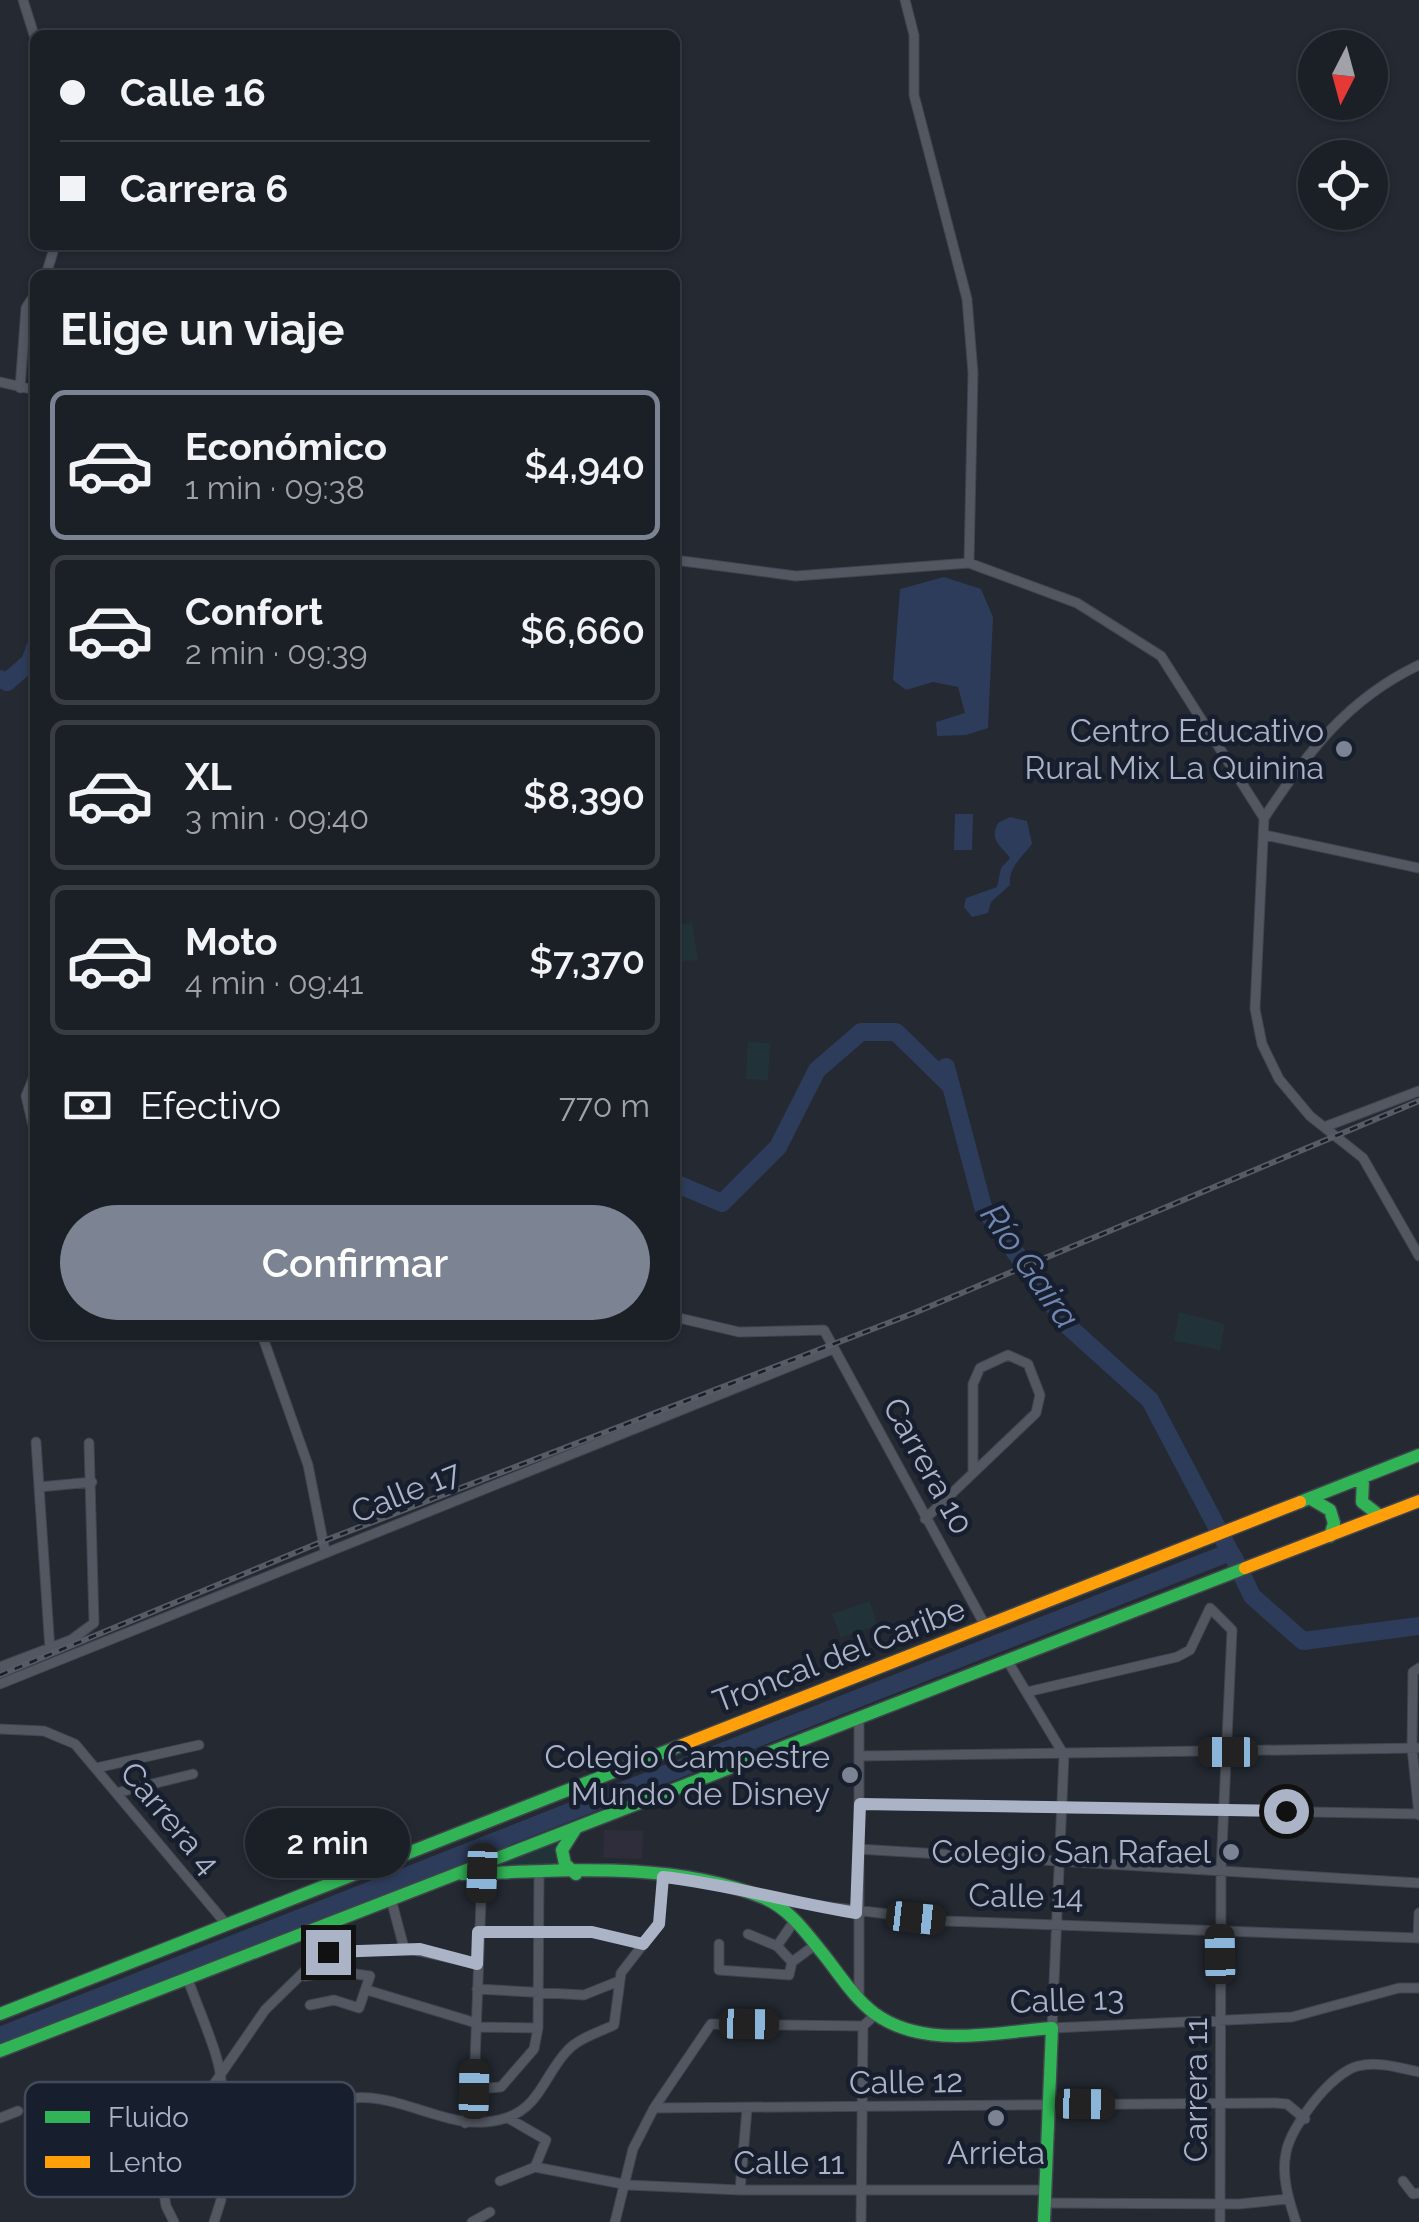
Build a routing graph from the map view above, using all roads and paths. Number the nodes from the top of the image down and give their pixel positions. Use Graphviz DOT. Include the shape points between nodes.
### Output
graph roads {
  1 [pos="23,0"];
  2 [pos="905,0"];
  3 [pos="32,30"];
  4 [pos="30,302"];
  5 [pos="0,382"];
  6 [pos="20,388"];
  7 [pos="30,389"];
  8 [pos="680,561"];
  9 [pos="969,563"];
  10 [pos="1419,665"];
  11 [pos="1264,818"];
  12 [pos="1265,834"];
  13 [pos="1419,868"];
  14 [pos="30,1086"];
  15 [pos="1419,1092"];
  16 [pos="30,1113"];
  17 [pos="1327,1126"];
  18 [pos="1419,1256"];
  19 [pos="680,1318"];
  20 [pos="264,1340"];
  21 [pos="833,1350"];
  22 [pos="36,1442"];
  23 [pos="88,1443"];
  24 [pos="1419,1455"];
  25 [pos="973,1470"];
  26 [pos="1363,1480"];
  27 [pos="92,1482"];
  28 [pos="38,1487"];
  29 [pos="1313,1500"];
  30 [pos="1419,1501"];
  31 [pos="1380,1516"];
  32 [pos="924,1519"];
  33 [pos="1330,1536"];
  34 [pos="325,1551"];
  35 [pos="986,1626"];
  36 [pos="50,1649"];
  37 [pos="1007,1660"];
  38 [pos="56,1661"];
  39 [pos="0,1667"];
  40 [pos="1417,1669"];
  41 [pos="0,1684"];
  42 [pos="1027,1692"];
  43 [pos="859,1718"];
  44 [pos="0,1729"];
  45 [pos="199,1745"];
  46 [pos="1416,1748"];
  47 [pos="1228,1752"];
  48 [pos="1064,1754"];
  49 [pos="862,1756"];
  50 [pos="96,1768"];
  51 [pos="193,1774"];
  52 [pos="116,1792"];
  53 [pos="860,1804"];
  54 [pos="1065,1808"];
  55 [pos="1224,1809"];
  56 [pos="1419,1814"];
  57 [pos="578,1827"];
  58 [pos="858,1849"];
  59 [pos="1061,1860"];
  60 [pos="1221,1869"];
  61 [pos="482,1873"];
  62 [pos="456,1874"];
  63 [pos="538,1874"];
  64 [pos="576,1874"];
  65 [pos="663,1877"];
  66 [pos="1419,1884"];
  67 [pos="391,1899"];
  68 [pos="768,1899"];
  69 [pos="856,1913"];
  70 [pos="1419,1913"];
  71 [pos="795,1920"];
  72 [pos="1056,1924"];
  73 [pos="227,1925"];
  74 [pos="1220,1929"];
  75 [pos="540,1931"];
  76 [pos="478,1932"];
  77 [pos="748,1934"];
  78 [pos="1419,1938"];
  79 [pos="643,1944"];
  80 [pos="719,1944"];
  81 [pos="815,1944"];
  82 [pos="778,1946"];
  83 [pos="404,1948"];
  84 [pos="792,1962"];
  85 [pos="477,1964"];
  86 [pos="302,1977"];
  87 [pos="188,1980"];
  88 [pos="619,1980"];
  89 [pos="1419,1988"];
  90 [pos="367,1990"];
  91 [pos="477,1990"];
  92 [pos="540,1991"];
  93 [pos="859,1998"];
  94 [pos="310,2004"];
  95 [pos="0,2014"];
  96 [pos="875,2014"];
  97 [pos="1222,2021"];
  98 [pos="476,2025"];
  99 [pos="864,2026"];
  100 [pos="538,2028"];
  101 [pos="1052,2028"];
  102 [pos="0,2051"];
  103 [pos="222,2070"];
  104 [pos="1419,2072"];
  105 [pos="213,2082"];
  106 [pos="223,2082"];
  107 [pos="474,2089"];
  108 [pos="355,2097"];
  109 [pos="1048,2103"];
  110 [pos="1221,2103"];
  111 [pos="654,2108"];
  112 [pos="747,2108"];
  113 [pos="861,2109"];
  114 [pos="18,2111"];
  115 [pos="0,2118"];
  116 [pos="508,2118"];
  117 [pos="1305,2119"];
  118 [pos="465,2123"];
  119 [pos="535,2167"];
  120 [pos="500,2181"];
  121 [pos="1403,2181"];
  122 [pos="628,2184"];
  123 [pos="862,2188"];
  124 [pos="740,2190"];
  125 [pos="1419,2193"];
  126 [pos="1045,2196"];
  127 [pos="167,2197"];
  128 [pos="1288,2199"];
  129 [pos="221,2200"];
  130 [pos="1220,2203"];
  131 [pos="490,2212"];
  132 [pos="174,2222"];
  133 [pos="214,2222"];
  134 [pos="472,2222"];
  135 [pos="615,2222"];
  136 [pos="861,2222"];
  137 [pos="1044,2222"];
  138 [pos="1220,2222"];
  139 [pos="1296,2222"];
  1 -- 3 [label="street"];
  2 -- 9 [label="street" via="914,35 914,95 967,300 973,373"];
  4 -- 6 [label="street"];
  5 -- 6 [label="street"];
  6 -- 7 [label="street"];
  8 -- 9 [label="street" via="796,576"];
  9 -- 11 [label="street" via="1076,603 1161,656"];
  10 -- 11 [label="street" via="1382,682 1338,718"];
  11 -- 12 [label="street"];
  12 -- 13 [label="street"];
  12 -- 17 [label="street" via="1255,1009 1262,1044 1279,1079"];
  14 -- 16 [label="street"];
  15 -- 17 [label="street"];
  17 -- 18 [label="street" via="1363,1158"];
  19 -- 21 [label="street, Carrera 10" via="739,1332 824,1330"];
  20 -- 34 [label="street" via="308,1465"];
  21 -- 32 [label="street, Carrera 10"];
  21 -- 34 [label="street, Calle 17"];
  22 -- 28 [label="street"];
  23 -- 27 [label="street"];
  24 -- 26 [label="main road, Troncal del Caribe"];
  25 -- 25 [label="street" via="1036,1413 1040,1395 1028,1364 1008,1356 980,1368 973,1384"];
  25 -- 32 [label="street"];
  26 -- 29 [label="main road, Troncal del Caribe"];
  26 -- 31 [label="main road" via="1363,1505"];
  27 -- 28 [label="street"];
  27 -- 36 [label="street" via="94,1622"];
  28 -- 36 [label="street"];
  29 -- 33 [label="main road" via="1330,1510"];
  29 -- 35 [label="main road, Troncal del Caribe"];
  30 -- 31 [label="main road, Troncal del Caribe"];
  31 -- 33 [label="main road, Troncal del Caribe"];
  32 -- 35 [label="street, Carrera 10"];
  33 -- 37 [label="main road, Troncal del Caribe"];
  34 -- 38 [label="street, Calle 17"];
  35 -- 73 [label="main road, Troncal del Caribe"];
  36 -- 38 [label="street"];
  36 -- 39 [label="street"];
  37 -- 42 [label="street"];
  37 -- 43 [label="main road, Troncal del Caribe"];
  38 -- 41 [label="street, Calle 17"];
  40 -- 46 [label="street"];
  42 -- 47 [label="street, Carrera 11" via="1177,1657 1190,1650 1210,1608 1232,1634"];
  42 -- 48 [label="street"];
  43 -- 49 [label="street"];
  43 -- 57 [label="main road, Troncal del Caribe"];
  44 -- 50 [label="street, Carrera 4" via="44,1731 75,1744"];
  45 -- 50 [label="street"];
  46 -- 47 [label="street"];
  46 -- 56 [label="street"];
  47 -- 48 [label="street"];
  47 -- 55 [label="street, Carrera 11"];
  48 -- 49 [label="street"];
  48 -- 54 [label="street"];
  49 -- 53 [label="street"];
  50 -- 52 [label="street, Carrera 4"];
  51 -- 52 [label="street"];
  52 -- 73 [label="street, Carrera 4"];
  53 -- 54 [label="street"];
  53 -- 58 [label="street"];
  54 -- 55 [label="street"];
  54 -- 59 [label="street"];
  55 -- 56 [label="street"];
  55 -- 60 [label="street, Carrera 11"];
  57 -- 62 [label="main road, Troncal del Caribe"];
  57 -- 64 [label="main road" via="562,1850"];
  58 -- 59 [label="street"];
  58 -- 69 [label="street"];
  59 -- 60 [label="street"];
  59 -- 72 [label="street"];
  60 -- 66 [label="street"];
  60 -- 74 [label="street, Carrera 11"];
  61 -- 62 [label="main road, Calle 14"];
  61 -- 63 [label="main road, Calle 14"];
  61 -- 76 [label="street"];
  62 -- 67 [label="main road, Troncal del Caribe"];
  63 -- 64 [label="main road, Calle 14"];
  63 -- 75 [label="street"];
  64 -- 65 [label="main road, Calle 14"];
  65 -- 68 [label="main road, Calle 14" via="712,1882"];
  65 -- 79 [label="street" via="659,1924"];
  67 -- 83 [label="street"];
  67 -- 87 [label="main road, Troncal del Caribe"];
  68 -- 69 [label="street, Calle 14"];
  68 -- 71 [label="main road, Calle 13"];
  69 -- 72 [label="street, Calle 14"];
  69 -- 93 [label="street"];
  70 -- 78 [label="street"];
  71 -- 81 [label="main road, Calle 13"];
  71 -- 82 [label="street"];
  72 -- 74 [label="street, Calle 14"];
  72 -- 101 [label="street"];
  73 -- 95 [label="main road, Troncal del Caribe"];
  74 -- 78 [label="street, Calle 14"];
  74 -- 97 [label="street, Carrera 11"];
  75 -- 76 [label="street"];
  75 -- 79 [label="street" via="592,1932"];
  75 -- 92 [label="street"];
  76 -- 85 [label="street"];
  77 -- 82 [label="street"];
  79 -- 88 [label="street"];
  80 -- 84 [label="street" via="719,1970 789,1976"];
  81 -- 84 [label="street"];
  81 -- 93 [label="main road, Calle 13"];
  82 -- 84 [label="street"];
  83 -- 85 [label="street"];
  83 -- 86 [label="street" via="328,1952"];
  85 -- 91 [label="street"];
  86 -- 90 [label="street" via="334,1971 370,1976"];
  86 -- 103 [label="street" via="265,2010"];
  87 -- 102 [label="main road, Troncal del Caribe"];
  87 -- 103 [label="street"];
  88 -- 92 [label="street" via="584,1995"];
  88 -- 116 [label="street" via="614,2025 568,2049 526,2108"];
  89 -- 97 [label="street, Calle 13" via="1292,2017"];
  90 -- 94 [label="street" via="359,2008 338,2000"];
  90 -- 98 [label="street"];
  91 -- 92 [label="street"];
  91 -- 98 [label="street"];
  92 -- 100 [label="street"];
  93 -- 96 [label="main road, Calle 13"];
  96 -- 99 [label="street"];
  96 -- 101 [label="main road, Calle 13" via="915,2031"];
  97 -- 101 [label="street, Calle 13"];
  97 -- 110 [label="street, Carrera 11"];
  98 -- 100 [label="street"];
  98 -- 107 [label="street"];
  99 -- 111 [label="street" via="711,2024"];
  99 -- 113 [label="street"];
  100 -- 107 [label="street" via="534,2049 501,2087"];
  101 -- 109 [label="main road"];
  103 -- 105 [label="street"];
  103 -- 106 [label="street"];
  104 -- 117 [label="street" via="1384,2064 1349,2070 1320,2093"];
  107 -- 118 [label="street"];
  108 -- 118 [label="street"];
  109 -- 110 [label="street, Calle 12"];
  109 -- 113 [label="street, Calle 12"];
  109 -- 126 [label="main road"];
  110 -- 117 [label="street, Calle 12" via="1287,2104"];
  110 -- 130 [label="street, Carrera 11"];
  111 -- 112 [label="street, Calle 12"];
  111 -- 122 [label="street" via="634,2149"];
  112 -- 113 [label="street, Calle 12"];
  112 -- 124 [label="street"];
  113 -- 123 [label="street"];
  114 -- 115 [label="street"];
  116 -- 118 [label="street"];
  116 -- 119 [label="street" via="546,2140"];
  117 -- 128 [label="street" via="1286,2151"];
  119 -- 120 [label="street"];
  119 -- 122 [label="street, Calle 11"];
  121 -- 125 [label="street"];
  122 -- 124 [label="street, Calle 11"];
  122 -- 135 [label="street"];
  123 -- 124 [label="street, Calle 11"];
  123 -- 126 [label="street, Calle 11"];
  123 -- 136 [label="street"];
  126 -- 130 [label="street, Calle 11"];
  126 -- 137 [label="main road"];
  127 -- 132 [label="street"];
  128 -- 130 [label="street, Calle 11"];
  128 -- 139 [label="street"];
  129 -- 133 [label="street"];
  130 -- 138 [label="street, Carrera 11"];
  131 -- 134 [label="street"];
}
